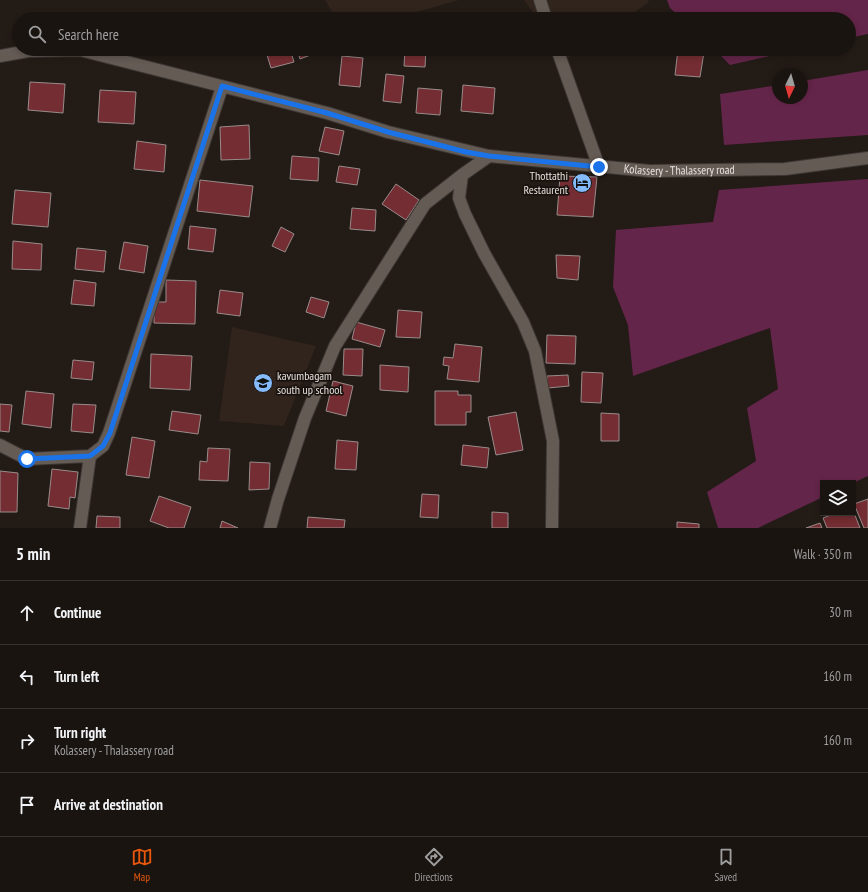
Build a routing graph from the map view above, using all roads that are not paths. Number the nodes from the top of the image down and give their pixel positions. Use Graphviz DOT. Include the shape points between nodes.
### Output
graph roads {
  1 [pos="540,0"];
  2 [pos="544,12"];
  3 [pos="12,54"];
  4 [pos="0,56"];
  5 [pos="104,56"];
  6 [pos="559,56"];
  7 [pos="222,86"];
  8 [pos="489,156"];
  9 [pos="868,158"];
  10 [pos="599,167"];
  11 [pos="462,175"];
  12 [pos="0,445"];
  13 [pos="90,456"];
  14 [pos="80,528"];
  15 [pos="270,528"];
  16 [pos="552,528"];
  1 -- 2 [label="street"];
  3 -- 4 [label="street, Kolassery - Thalassery road"];
  5 -- 7 [label="street, Kolassery - Thalassery road"];
  6 -- 10 [label="street"];
  7 -- 8 [label="street, Kolassery - Thalassery road" via="327,113 388,132"];
  7 -- 13 [label="street" via="110,433 103,446"];
  8 -- 10 [label="street, Kolassery - Thalassery road"];
  8 -- 11 [label="street"];
  9 -- 10 [label="street, Kolassery - Thalassery road" via="785,169 650,171"];
  11 -- 15 [label="street" via="425,204 335,346 305,418"];
  11 -- 16 [label="street" via="459,198 465,214 484,253 524,322 535,351 553,441"];
  12 -- 13 [label="street" via="27,459"];
  13 -- 14 [label="street"];
}
